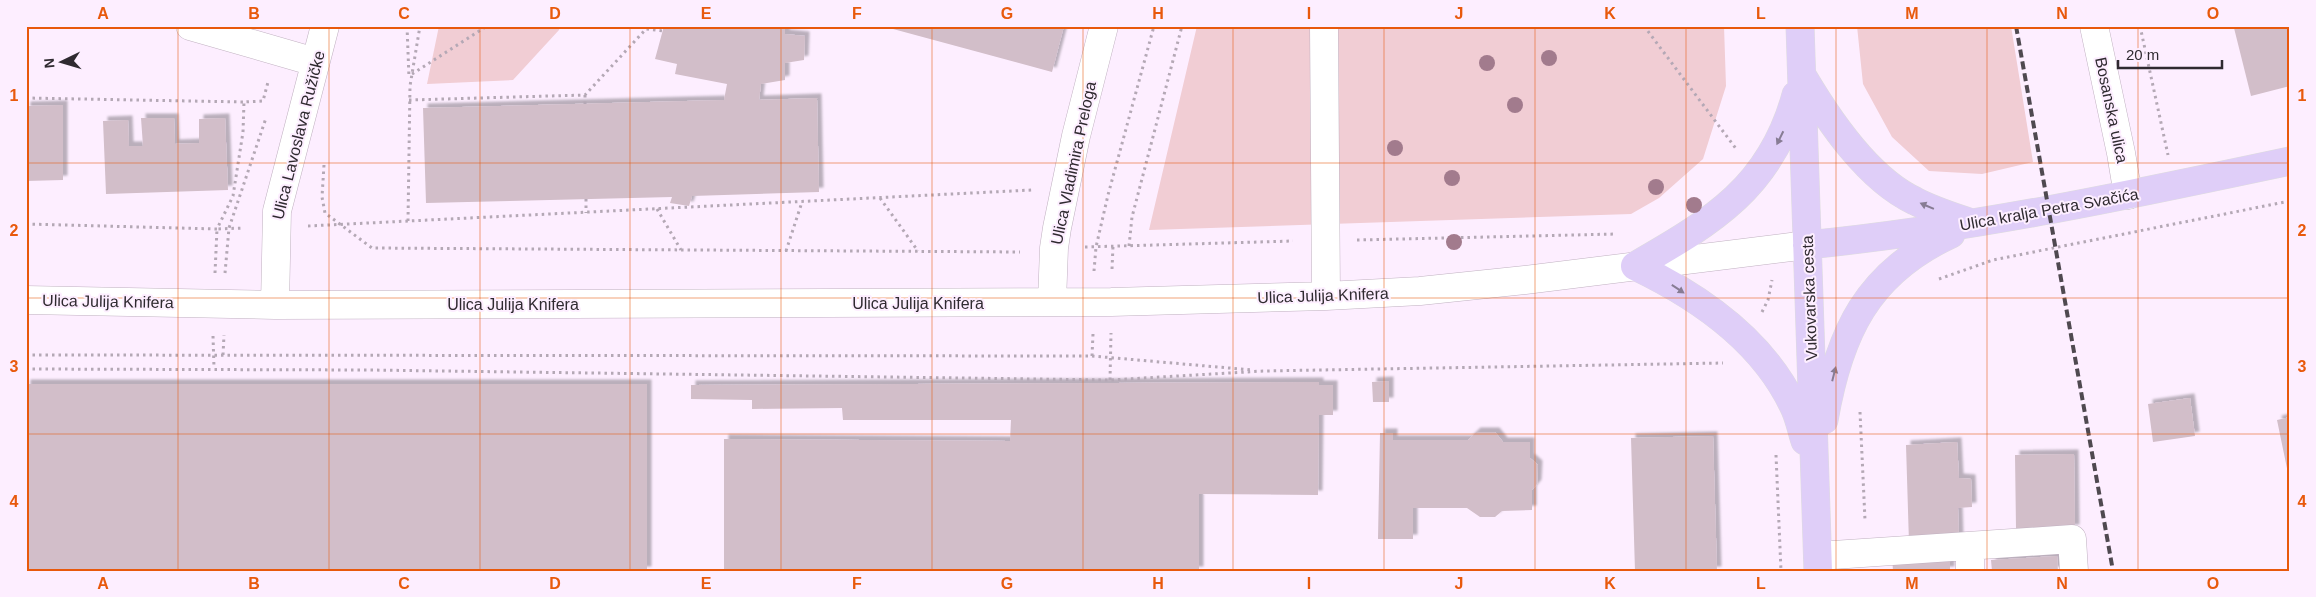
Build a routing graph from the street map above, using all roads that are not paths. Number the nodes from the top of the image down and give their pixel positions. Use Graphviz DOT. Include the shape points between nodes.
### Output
graph roads {
  1 [pos="190,26"];
  2 [pos="324,26"];
  3 [pos="1104,26"];
  4 [pos="1324,26"];
  5 [pos="1800,26"];
  6 [pos="2094,26"];
  7 [pos="315,62"];
  8 [pos="1802,76"];
  9 [pos="2290,161"];
  10 [pos="2128,195"];
  11 [pos="1972,224"];
  12 [pos="1807,244"];
  13 [pos="1635,266"];
  14 [pos="1326,296"];
  15 [pos="26,300"];
  16 [pos="1052,302"];
  17 [pos="275,305"];
  18 [pos="1815,473"];
  19 [pos="1970,558"];
  20 [pos="1818,563"];
  21 [pos="2074,571"];
  1 -- 7 [label="street"];
  2 -- 7 [label="street, Ulica Lavoslava Ružičke"];
  3 -- 16 [label="street, Ulica Vladimira Preloga" via="1059,219 1054,248"];
  4 -- 14 [label="street"];
  5 -- 8 [label="main road, Vukovarska cesta"];
  6 -- 10 [label="street, Bosanska ulica"];
  7 -- 17 [label="street, Ulica Lavoslava Ružičke" via="275,227"];
  11 -- 8 [label="main road, one-way" via="1913,201 1877,174 1832,124"];
  8 -- 12 [label="main road, Vukovarska cesta"];
  8 -- 13 [label="main road, one-way" via="1790,117 1751,184 1690,234"];
  9 -- 10 [label="main road, Ulica kralja Petra Svačića"];
  10 -- 11 [label="main road, Ulica kralja Petra Svačića"];
  11 -- 12 [label="main road, Ulica kralja Petra Svačića"];
  18 -- 11 [label="main road, one-way" via="1837,362 1853,322 1874,290 1900,263 1927,245"];
  12 -- 13 [label="street, Ulica Julija Knifera"];
  12 -- 18 [label="main road, Vukovarska cesta"];
  13 -- 14 [label="street, Ulica Julija Knifera" via="1420,291"];
  13 -- 18 [label="main road, one-way" via="1665,281 1747,340 1794,406"];
  14 -- 16 [label="street, Ulica Julija Knifera"];
  15 -- 17 [label="street, Ulica Julija Knifera"];
  16 -- 17 [label="street, Ulica Julija Knifera"];
  18 -- 20 [label="main road, Vukovarska cesta"];
  19 -- 20 [label="street" via="1866,552"];
  19 -- 21 [label="street" via="2072,539"];
}
